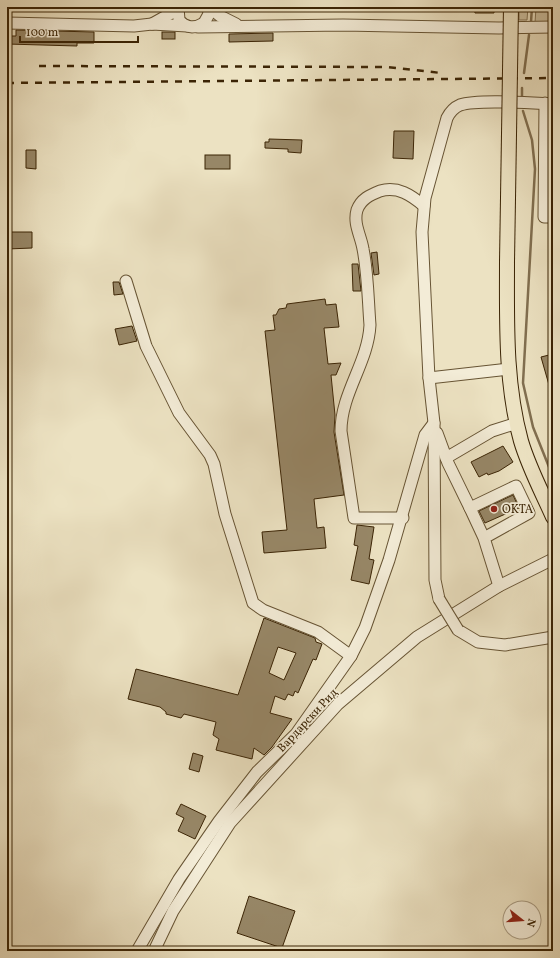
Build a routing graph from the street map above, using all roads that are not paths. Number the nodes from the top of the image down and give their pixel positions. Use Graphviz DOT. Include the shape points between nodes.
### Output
graph roads {
  1 [pos="209,7"];
  2 [pos="511,7"];
  3 [pos="177,9"];
  4 [pos="7,23"];
  5 [pos="152,24"];
  6 [pos="238,25"];
  7 [pos="187,26"];
  8 [pos="198,27"];
  9 [pos="553,27"];
  10 [pos="549,104"];
  11 [pos="424,206"];
  12 [pos="553,217"];
  13 [pos="126,281"];
  14 [pos="509,370"];
  15 [pos="429,378"];
  16 [pos="434,423"];
  17 [pos="517,423"];
  18 [pos="446,458"];
  19 [pos="470,508"];
  20 [pos="552,514"];
  21 [pos="403,518"];
  22 [pos="484,538"];
  23 [pos="553,559"];
  24 [pos="553,564"];
  25 [pos="538,568"];
  26 [pos="499,586"];
  27 [pos="553,637"];
  28 [pos="351,656"];
  29 [pos="137,951"];
  30 [pos="154,951"];
  1 -- 6 [label="street"];
  1 -- 8 [label="street" via="208,18"];
  2 -- 14 [label="main road, bridge" via="507,262"];
  3 -- 5 [label="street"];
  3 -- 7 [label="street" via="179,20"];
  4 -- 5 [label="street" via="134,26"];
  5 -- 7 [label="street"];
  6 -- 8 [label="street"];
  6 -- 9 [label="street"];
  7 -- 8 [label="street"];
  10 -- 11 [label="street" via="476,103 452,109 447,118"];
  10 -- 12 [label="street" via="544,217"];
  11 -- 15 [label="street" via="422,232"];
  11 -- 21 [label="street" via="400,190 385,190 370,194 357,210 356,220 363,249 370,330 367,348 343,406 341,431 354,518"];
  13 -- 28 [label="street" via="149,353 179,413 214,464 225,514 253,603 263,610 318,632"];
  14 -- 15 [label="street"];
  14 -- 17 [label="main road" via="511,397"];
  15 -- 16 [label="street"];
  16 -- 18 [label="street"];
  16 -- 21 [label="street" via="425,435"];
  16 -- 27 [label="street, bridge" via="435,580 439,599 458,630 478,642 505,646"];
  17 -- 18 [label="street" via="492,432"];
  17 -- 20 [label="main road" via="532,471"];
  18 -- 19 [label="street"];
  19 -- 22 [label="street"];
  19 -- 22 [label="street" via="516,486 529,513"];
  21 -- 28 [label="street" via="365,628"];
  22 -- 26 [label="street"];
  23 -- 25 [label="street, Вардарски Рид"];
  24 -- 25 [label="street, Вардарски Рид"];
  25 -- 26 [label="street, Вардарски Рид"];
  26 -- 30 [label="street, Вардарски Рид" via="417,637 338,704 230,823 173,911"];
  28 -- 29 [label="street" via="296,734 257,772 219,821 179,879"];
}
